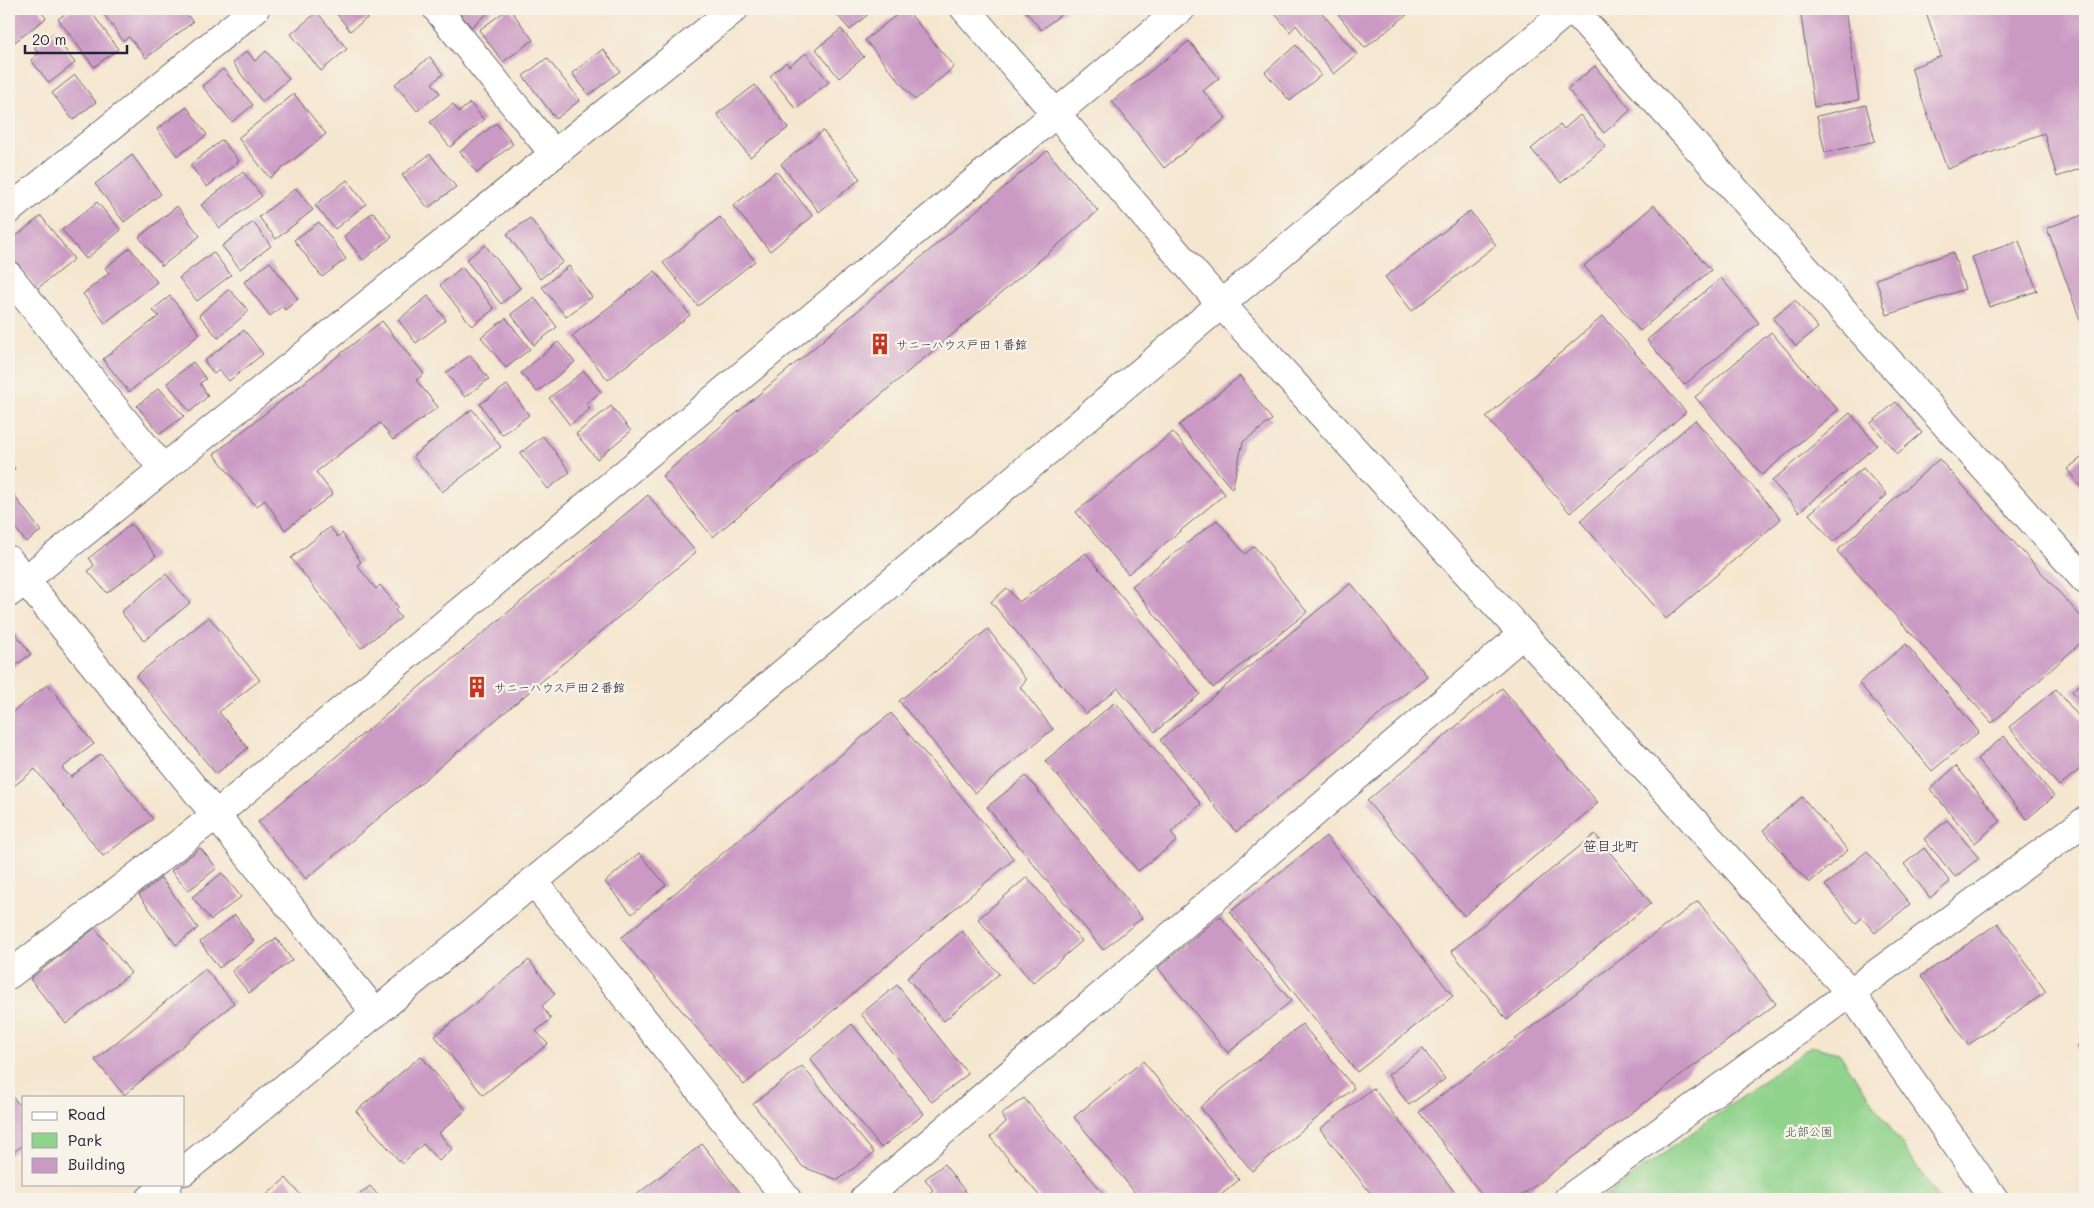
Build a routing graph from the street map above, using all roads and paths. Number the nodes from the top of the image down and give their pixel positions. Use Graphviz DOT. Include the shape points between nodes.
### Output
graph roads {
  1 [pos="254,9"];
  2 [pos="437,9"];
  3 [pos="734,9"];
  4 [pos="965,9"];
  5 [pos="1181,9"];
  6 [pos="1569,9"];
  7 [pos="1573,9"];
  8 [pos="1056,114"];
  9 [pos="554,154"];
  10 [pos="9,210"];
  11 [pos="9,276"];
  12 [pos="1222,305"];
  13 [pos="163,469"];
  14 [pos="14,577"];
  15 [pos="2085,580"];
  16 [pos="1524,634"];
  17 [pos="216,815"];
  18 [pos="2085,821"];
  19 [pos="534,882"];
  20 [pos="9,975"];
  21 [pos="1850,992"];
  22 [pos="376,1013"];
  23 [pos="185,1171"];
  24 [pos="166,1186"];
  25 [pos="150,1199"];
  26 [pos="787,1199"];
  27 [pos="864,1199"];
  28 [pos="1568,1199"];
  29 [pos="1994,1199"];
  1 -- 10 [label="street"];
  2 -- 9 [label="street"];
  3 -- 9 [label="street"];
  4 -- 8 [label="street"];
  5 -- 8 [label="street"];
  6 -- 12 [label="street"];
  7 -- 15 [label="street"];
  8 -- 12 [label="street"];
  8 -- 17 [label="street"];
  9 -- 13 [label="street"];
  11 -- 13 [label="street"];
  12 -- 16 [label="street"];
  12 -- 19 [label="street"];
  13 -- 14 [label="street"];
  14 -- 17 [label="street"];
  16 -- 21 [label="street"];
  16 -- 27 [label="street"];
  17 -- 20 [label="street"];
  17 -- 22 [label="street"];
  18 -- 21 [label="street"];
  19 -- 22 [label="street"];
  19 -- 26 [label="street"];
  21 -- 28 [label="street"];
  21 -- 29 [label="street"];
  22 -- 23 [label="street"];
  24 -- 25 [label="street"];
}
